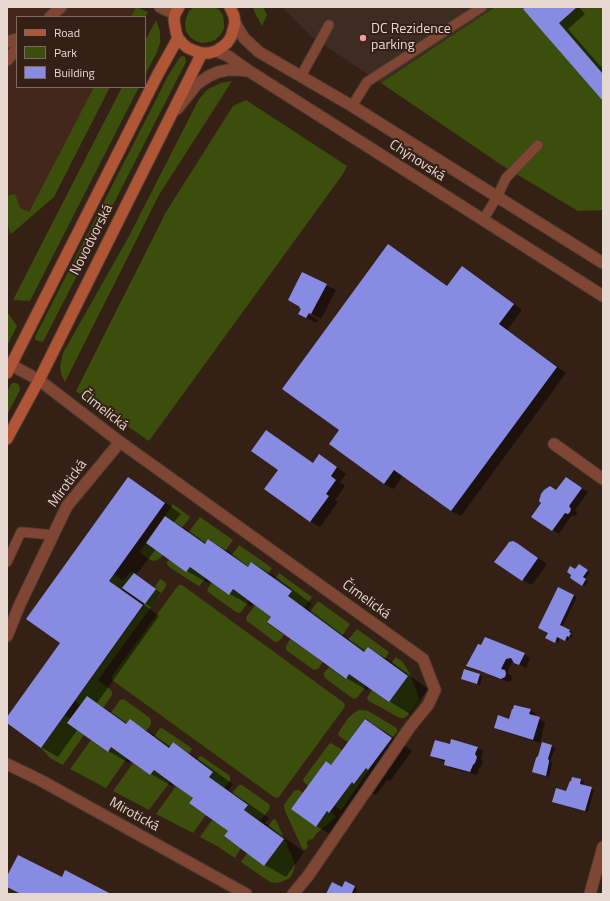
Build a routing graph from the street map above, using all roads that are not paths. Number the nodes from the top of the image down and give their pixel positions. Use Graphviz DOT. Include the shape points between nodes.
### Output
graph roads {
  1 [pos="61,7"];
  2 [pos="160,7"];
  3 [pos="482,7"];
  4 [pos="231,8"];
  5 [pos="177,11"];
  6 [pos="51,16"];
  7 [pos="235,23"];
  8 [pos="329,25"];
  9 [pos="178,38"];
  10 [pos="16,50"];
  11 [pos="216,50"];
  12 [pos="202,53"];
  13 [pos="7,60"];
  14 [pos="249,71"];
  15 [pos="301,76"];
  16 [pos="352,106"];
  17 [pos="170,117"];
  18 [pos="538,145"];
  19 [pos="497,197"];
  20 [pos="483,220"];
  21 [pos="603,263"];
  22 [pos="603,296"];
  23 [pos="9,369"];
  24 [pos="39,380"];
  25 [pos="7,439"];
  26 [pos="120,442"];
  27 [pos="554,444"];
  28 [pos="603,479"];
  29 [pos="53,535"];
  30 [pos="7,562"];
  31 [pos="7,636"];
  32 [pos="7,764"];
  33 [pos="603,847"];
  34 [pos="246,894"];
  35 [pos="293,894"];
  36 [pos="590,894"];
  1 -- 6 [label="street"];
  2 -- 5 [label="street"];
  3 -- 16 [label="lane" via="367,82"];
  4 -- 7 [label="main road"];
  5 -- 9 [label="main road" via="174,26"];
  7 -- 11 [label="main road" via="231,37"];
  7 -- 15 [label="street, Chýnovská" via="244,38 258,52"];
  8 -- 15 [label="lane"];
  9 -- 12 [label="main road" via="188,48"];
  9 -- 23 [label="main road, Novodvorská"];
  10 -- 13 [label="street"];
  11 -- 12 [label="main road"];
  11 -- 14 [label="street, Chýnovská"];
  12 -- 17 [label="main road, Novodvorská"];
  14 -- 17 [label="street" via="228,70 203,80"];
  14 -- 20 [label="street, Chýnovská"];
  15 -- 16 [label="street, Chýnovská"];
  16 -- 19 [label="street, Chýnovská"];
  17 -- 24 [label="main road, Novodvorská"];
  18 -- 19 [label="lane" via="506,178"];
  19 -- 20 [label="lane"];
  19 -- 21 [label="street, Chýnovská"];
  20 -- 22 [label="street, Chýnovská"];
  23 -- 24 [label="street"];
  24 -- 25 [label="main road, Novodvorská"];
  24 -- 26 [label="street, Čimelická"];
  26 -- 29 [label="street, Mirotická" via="67,506"];
  26 -- 35 [label="street, Čimelická" via="423,659 435,690 428,705"];
  27 -- 28 [label="street"];
  29 -- 30 [label="lane" via="21,532"];
  29 -- 31 [label="street, Mirotická"];
  32 -- 34 [label="street, Mirotická"];
  33 -- 36 [label="street"];
}
